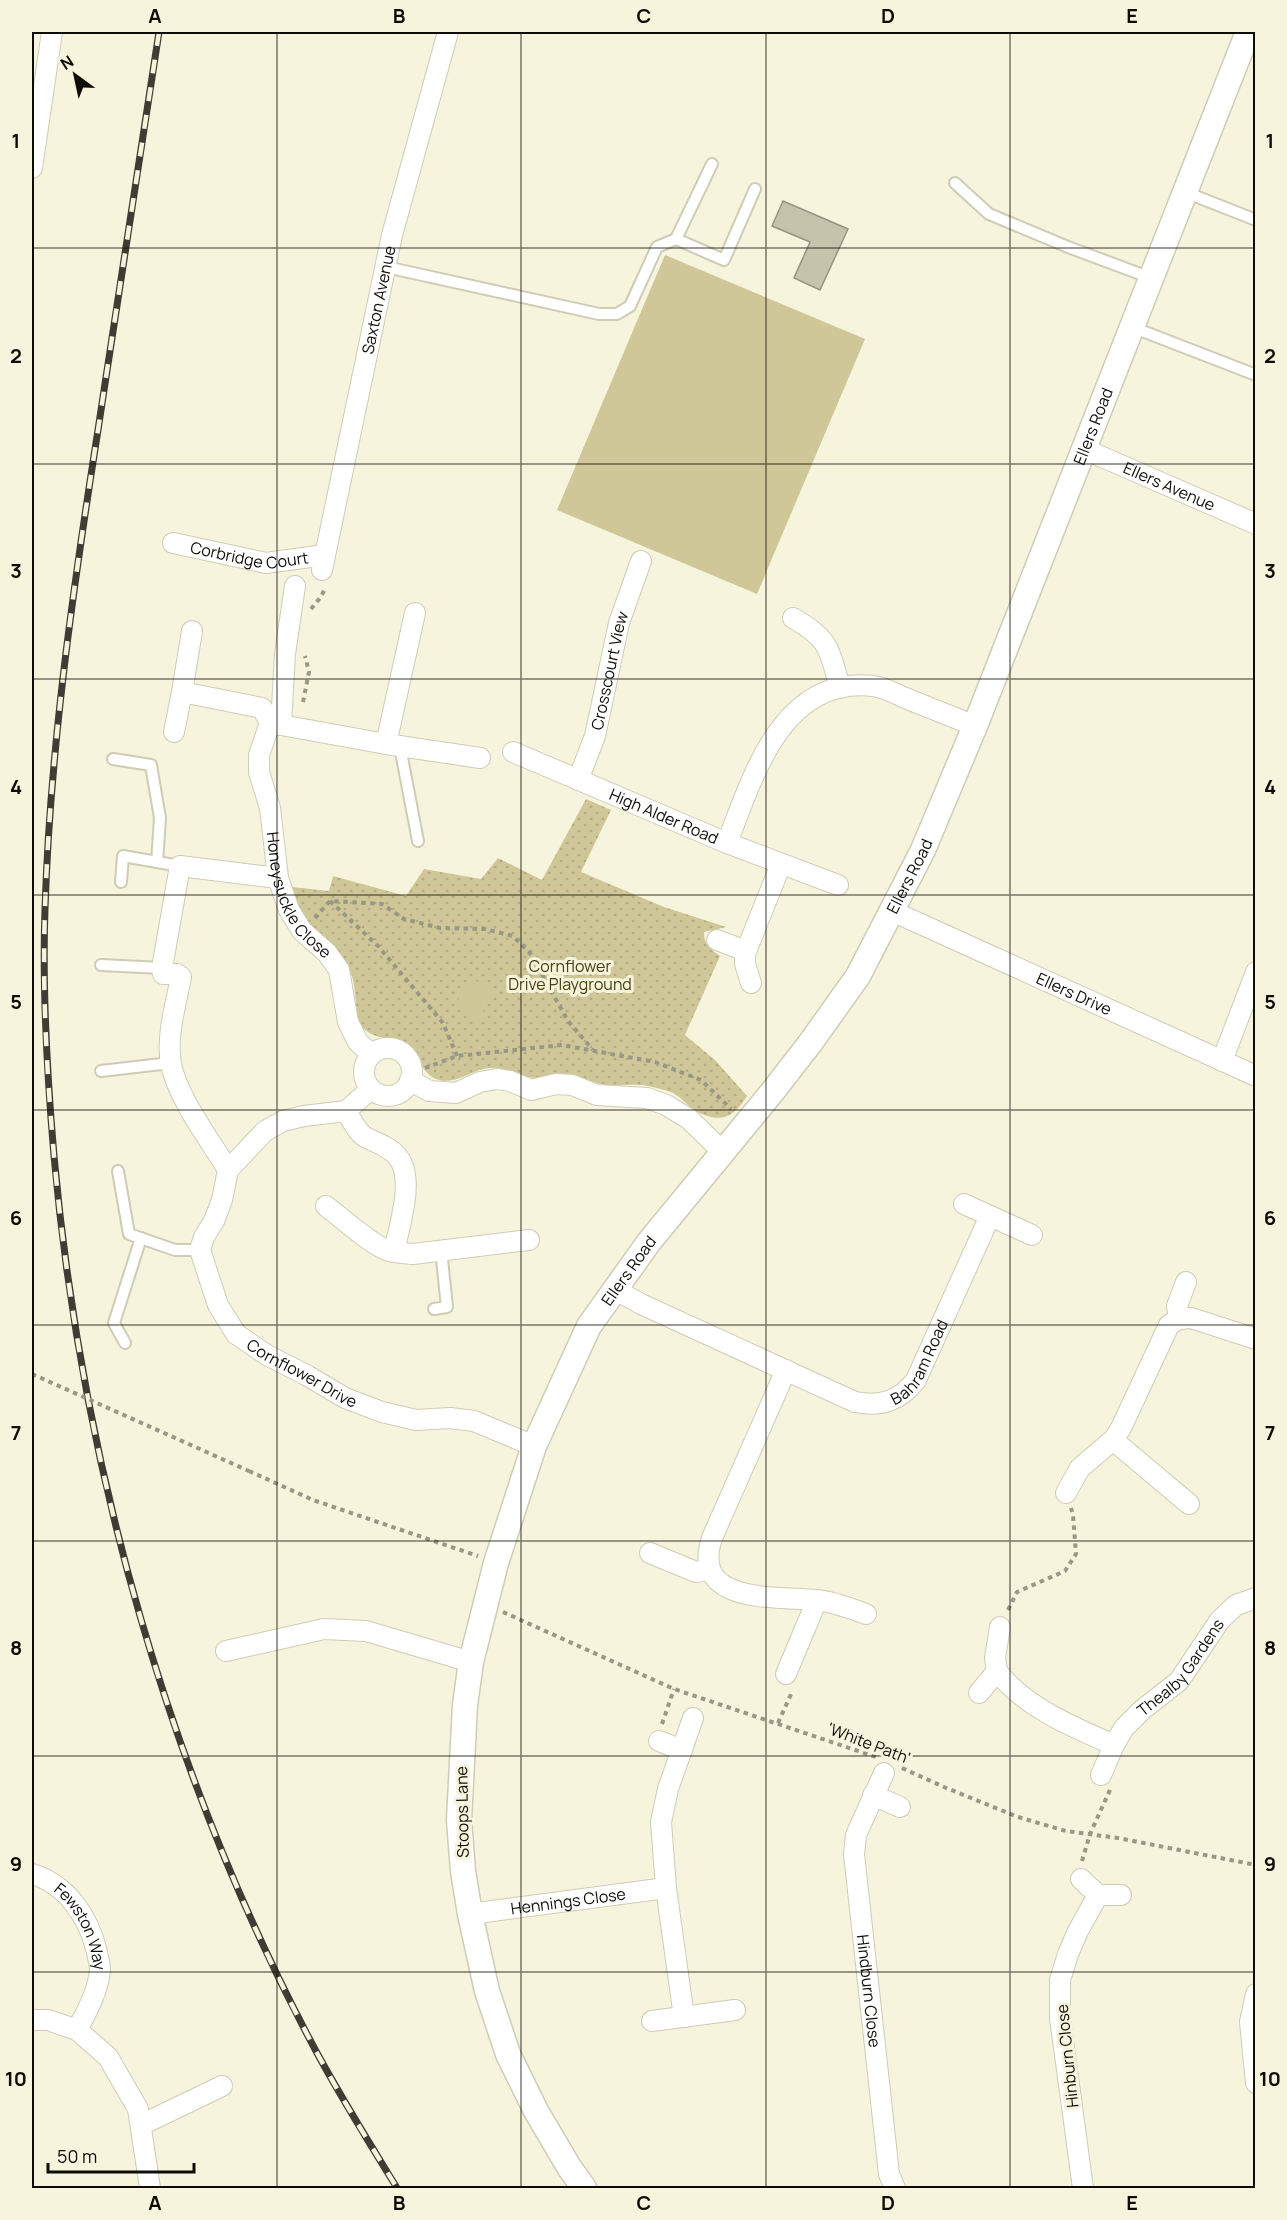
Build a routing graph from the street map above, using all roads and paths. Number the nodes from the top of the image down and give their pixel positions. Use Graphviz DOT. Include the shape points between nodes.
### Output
graph roads {
  1 [pos="52,32"];
  2 [pos="448,32"];
  3 [pos="1248,32"];
  4 [pos="712,164"];
  5 [pos="32,168"];
  6 [pos="955,183"];
  7 [pos="755,189"];
  8 [pos="1185,192"];
  9 [pos="1256,220"];
  10 [pos="676,239"];
  11 [pos="386,267"];
  12 [pos="1151,278"];
  13 [pos="1132,327"];
  14 [pos="1256,375"];
  15 [pos="1084,449"];
  16 [pos="1256,524"];
  17 [pos="173,543"];
  18 [pos="641,561"];
  19 [pos="324,563"];
  20 [pos="295,586"];
  21 [pos="309,612"];
  22 [pos="415,613"];
  23 [pos="793,618"];
  24 [pos="192,631"];
  25 [pos="304,655"];
  26 [pos="840,688"];
  27 [pos="182,692"];
  28 [pos="283,726"];
  29 [pos="975,726"];
  30 [pos="174,732"];
  31 [pos="393,746"];
  32 [pos="513,752"];
  33 [pos="480,758"];
  34 [pos="113,759"];
  35 [pos="578,780"];
  36 [pos="418,841"];
  37 [pos="727,843"];
  38 [pos="157,862"];
  39 [pos="782,864"];
  40 [pos="180,866"];
  41 [pos="278,879"];
  42 [pos="121,882"];
  43 [pos="838,885"];
  44 [pos="330,901"];
  45 [pos="892,911"];
  46 [pos="302,932"];
  47 [pos="717,940"];
  48 [pos="746,951"];
  49 [pos="101,965"];
  50 [pos="162,968"];
  51 [pos="1256,972"];
  52 [pos="750,983"];
  53 [pos="593,1050"];
  54 [pos="371,1054"];
  55 [pos="457,1056"];
  56 [pos="1222,1061"];
  57 [pos="171,1063"];
  58 [pos="101,1071"];
  59 [pos="411,1076"];
  60 [pos="1256,1076"];
  61 [pos="371,1089"];
  62 [pos="346,1111"];
  63 [pos="746,1124"];
  64 [pos="723,1152"];
  65 [pos="228,1170"];
  66 [pos="118,1171"];
  67 [pos="964,1204"];
  68 [pos="326,1206"];
  69 [pos="990,1216"];
  70 [pos="1032,1235"];
  71 [pos="141,1238"];
  72 [pos="529,1240"];
  73 [pos="200,1250"];
  74 [pos="441,1250"];
  75 [pos="394,1252"];
  76 [pos="1185,1282"];
  77 [pos="614,1289"];
  78 [pos="434,1309"];
  79 [pos="1179,1319"];
  80 [pos="1256,1339"];
  81 [pos="125,1343"];
  82 [pos="786,1370"];
  83 [pos="32,1374"];
  84 [pos="1113,1440"];
  85 [pos="534,1446"];
  86 [pos="1066,1493"];
  87 [pos="1189,1504"];
  88 [pos="650,1553"];
  89 [pos="496,1563"];
  90 [pos="709,1570"];
  91 [pos="1256,1598"];
  92 [pos="817,1600"];
  93 [pos="486,1604"];
  94 [pos="866,1614"];
  95 [pos="1000,1627"];
  96 [pos="226,1651"];
  97 [pos="471,1662"];
  98 [pos="997,1671"];
  99 [pos="786,1674"];
  100 [pos="674,1689"];
  101 [pos="979,1693"];
  102 [pos="693,1718"];
  103 [pos="778,1723"];
  104 [pos="659,1741"];
  105 [pos="1114,1745"];
  106 [pos="682,1750"];
  107 [pos="887,1766"];
  108 [pos="1101,1775"];
  109 [pos="873,1795"];
  110 [pos="900,1807"];
  111 [pos="1090,1834"];
  112 [pos="1256,1864"];
  113 [pos="32,1874"];
  114 [pos="1081,1879"];
  115 [pos="666,1888"];
  116 [pos="1098,1895"];
  117 [pos="1122,1895"];
  118 [pos="470,1914"];
  119 [pos="1256,1994"];
  120 [pos="735,2010"];
  121 [pos="684,2017"];
  122 [pos="32,2020"];
  123 [pos="652,2020"];
  124 [pos="77,2030"];
  125 [pos="1256,2083"];
  126 [pos="222,2086"];
  127 [pos="141,2125"];
  128 [pos="150,2188"];
  129 [pos="584,2188"];
  130 [pos="895,2188"];
  131 [pos="1083,2188"];
  1 -- 5 [label="street"];
  2 -- 11 [label="street, Saxton Avenue"];
  3 -- 8 [label="street, Ellers Road"];
  4 -- 10 [label="lane"];
  6 -- 12 [label="lane" via="989,214"];
  7 -- 10 [label="lane" via="724,260"];
  8 -- 9 [label="lane"];
  8 -- 12 [label="street, Ellers Road"];
  10 -- 11 [label="lane" via="657,247 630,306 617,314 599,314"];
  11 -- 19 [label="street, Saxton Avenue"];
  12 -- 13 [label="street, Ellers Road"];
  13 -- 14 [label="lane"];
  13 -- 15 [label="street, Ellers Road"];
  15 -- 16 [label="street, Ellers Avenue"];
  15 -- 29 [label="street, Ellers Road"];
  17 -- 19 [label="street, Corbridge Court" via="266,563"];
  18 -- 35 [label="street, Crosscourt View" via="618,623 595,736"];
  19 -- 21 [label="path" via="326,587"];
  20 -- 28 [label="street, Honeysuckle Close" via="285,654"];
  22 -- 31 [label="street"];
  23 -- 26 [label="street" via="821,637"];
  24 -- 27 [label="street"];
  25 -- 28 [label="path" via="309,672"];
  26 -- 29 [label="street, High Alder Road" via="875,686"];
  26 -- 37 [label="street, High Alder Road" via="805,703 784,722 768,745"];
  27 -- 28 [label="street" via="262,708"];
  27 -- 30 [label="street"];
  28 -- 31 [label="street"];
  28 -- 41 [label="street, Honeysuckle Close" via="259,755"];
  29 -- 45 [label="street, Ellers Road" via="923,850"];
  31 -- 33 [label="street"];
  31 -- 36 [label="lane"];
  32 -- 35 [label="street, High Alder Road"];
  34 -- 38 [label="lane" via="151,765 160,818"];
  35 -- 37 [label="street, High Alder Road"];
  37 -- 39 [label="street"];
  38 -- 40 [label="lane"];
  38 -- 42 [label="lane" via="123,856"];
  39 -- 43 [label="street"];
  39 -- 48 [label="street"];
  40 -- 41 [label="street"];
  40 -- 50 [label="street"];
  41 -- 46 [label="street, Honeysuckle Close"];
  44 -- 46 [label="path"];
  44 -- 53 [label="path" via="382,904 404,919 441,928 485,929 513,936 531,953 567,1021"];
  44 -- 55 [label="path" via="378,946 443,1023"];
  45 -- 56 [label="street, Ellers Drive"];
  45 -- 63 [label="street, Ellers Road" via="858,976"];
  46 -- 54 [label="street, Honeysuckle Close" via="327,953 339,970 348,1022 358,1042"];
  47 -- 48 [label="street"];
  48 -- 52 [label="street"];
  49 -- 50 [label="lane"];
  50 -- 57 [label="street" via="164,974 181,977 171,1033"];
  51 -- 56 [label="street"];
  53 -- 55 [label="path" via="562,1045"];
  53 -- 63 [label="path" via="655,1062 701,1080"];
  54 -- 59 [label="street" via="386,1047 402,1052 411,1064"];
  54 -- 61 [label="street" via="364,1075"];
  55 -- 59 [label="path"];
  56 -- 60 [label="street, Ellers Drive"];
  57 -- 58 [label="lane"];
  57 -- 65 [label="street" via="177,1087"];
  59 -- 61 [label="street" via="406,1087 393,1095 385,1096"];
  59 -- 64 [label="street" via="429,1091 456,1093 497,1079 531,1090 572,1085 597,1095 647,1098 689,1119"];
  61 -- 62 [label="street"];
  62 -- 65 [label="street" via="283,1121 265,1131"];
  62 -- 75 [label="street" via="363,1136 383,1145 404,1167 407,1181"];
  63 -- 64 [label="street, Ellers Road"];
  64 -- 77 [label="street, Ellers Road"];
  65 -- 73 [label="street" via="222,1200"];
  66 -- 71 [label="lane" via="129,1234"];
  67 -- 69 [label="street"];
  68 -- 75 [label="street" via="378,1245"];
  69 -- 70 [label="street"];
  69 -- 82 [label="street, Bahram Road" via="909,1390 872,1405 855,1402"];
  71 -- 73 [label="lane" via="175,1250"];
  71 -- 81 [label="lane" via="114,1323"];
  72 -- 74 [label="street"];
  73 -- 85 [label="street, Cornflower Drive" via="218,1305 236,1334 267,1355 345,1398 382,1412 416,1420 474,1421"];
  74 -- 75 [label="street"];
  74 -- 78 [label="lane" via="447,1307"];
  76 -- 79 [label="street" via="1178,1306"];
  77 -- 82 [label="street, Bahram Road"];
  77 -- 85 [label="street, Ellers Road" via="589,1326"];
  79 -- 80 [label="street" via="1191,1318"];
  79 -- 84 [label="street" via="1169,1325"];
  82 -- 90 [label="street" via="712,1538 707,1553"];
  83 -- 89 [label="path, bridge" via="313,1500"];
  84 -- 86 [label="street" via="1080,1468"];
  84 -- 87 [label="street"];
  85 -- 89 [label="street, Ellers Road"];
  86 -- 95 [label="path" via="1073,1515 1076,1554 1065,1571 1017,1592"];
  88 -- 90 [label="street" via="696,1572"];
  89 -- 93 [label="street, Ellers Road"];
  90 -- 92 [label="street" via="730,1589 750,1596"];
  91 -- 105 [label="street, Thealby Gardens" via="1236,1605 1220,1620 1179,1681 1142,1710"];
  92 -- 94 [label="street"];
  92 -- 99 [label="street"];
  93 -- 97 [label="street, Ellers Road"];
  93 -- 100 [label="path, 'White Path'"];
  95 -- 98 [label="street"];
  96 -- 97 [label="street" via="324,1629 366,1631"];
  97 -- 118 [label="street, Stoops Lane" via="459,1820"];
  98 -- 101 [label="street"];
  98 -- 105 [label="street" via="1024,1697 1073,1727"];
  99 -- 103 [label="path" via="795,1686"];
  100 -- 103 [label="path, 'White Path'"];
  100 -- 104 [label="path" via="657,1736"];
  102 -- 106 [label="street"];
  103 -- 107 [label="path, 'White Path'"];
  104 -- 106 [label="street"];
  105 -- 108 [label="street, Thealby Gardens"];
  106 -- 115 [label="street" via="668,1789 662,1822"];
  107 -- 109 [label="street, Hindburn Close"];
  107 -- 111 [label="path, 'White Path'" via="1018,1817"];
  108 -- 111 [label="path" via="1111,1788"];
  109 -- 110 [label="street"];
  109 -- 130 [label="street, Hindburn Close" via="855,1836 854,1854 889,2174"];
  111 -- 112 [label="path, 'White Path'"];
  111 -- 114 [label="path"];
  113 -- 124 [label="street, Fewston Way" via="62,1891 79,1907 93,1935 100,1966 98,1983"];
  114 -- 116 [label="street"];
  115 -- 118 [label="street, Hennings Close"];
  115 -- 121 [label="street"];
  116 -- 117 [label="street"];
  116 -- 131 [label="street, Hinburn Close" via="1078,1931 1060,1980 1060,2018"];
  118 -- 129 [label="street, Stoops Lane" via="508,2054 536,2111"];
  119 -- 125 [label="street" via="1250,2022"];
  120 -- 121 [label="street"];
  121 -- 123 [label="street"];
  122 -- 124 [label="street" via="48,2020"];
  124 -- 127 [label="street" via="108,2057 138,2109"];
  126 -- 127 [label="street"];
  127 -- 128 [label="street"];
}
